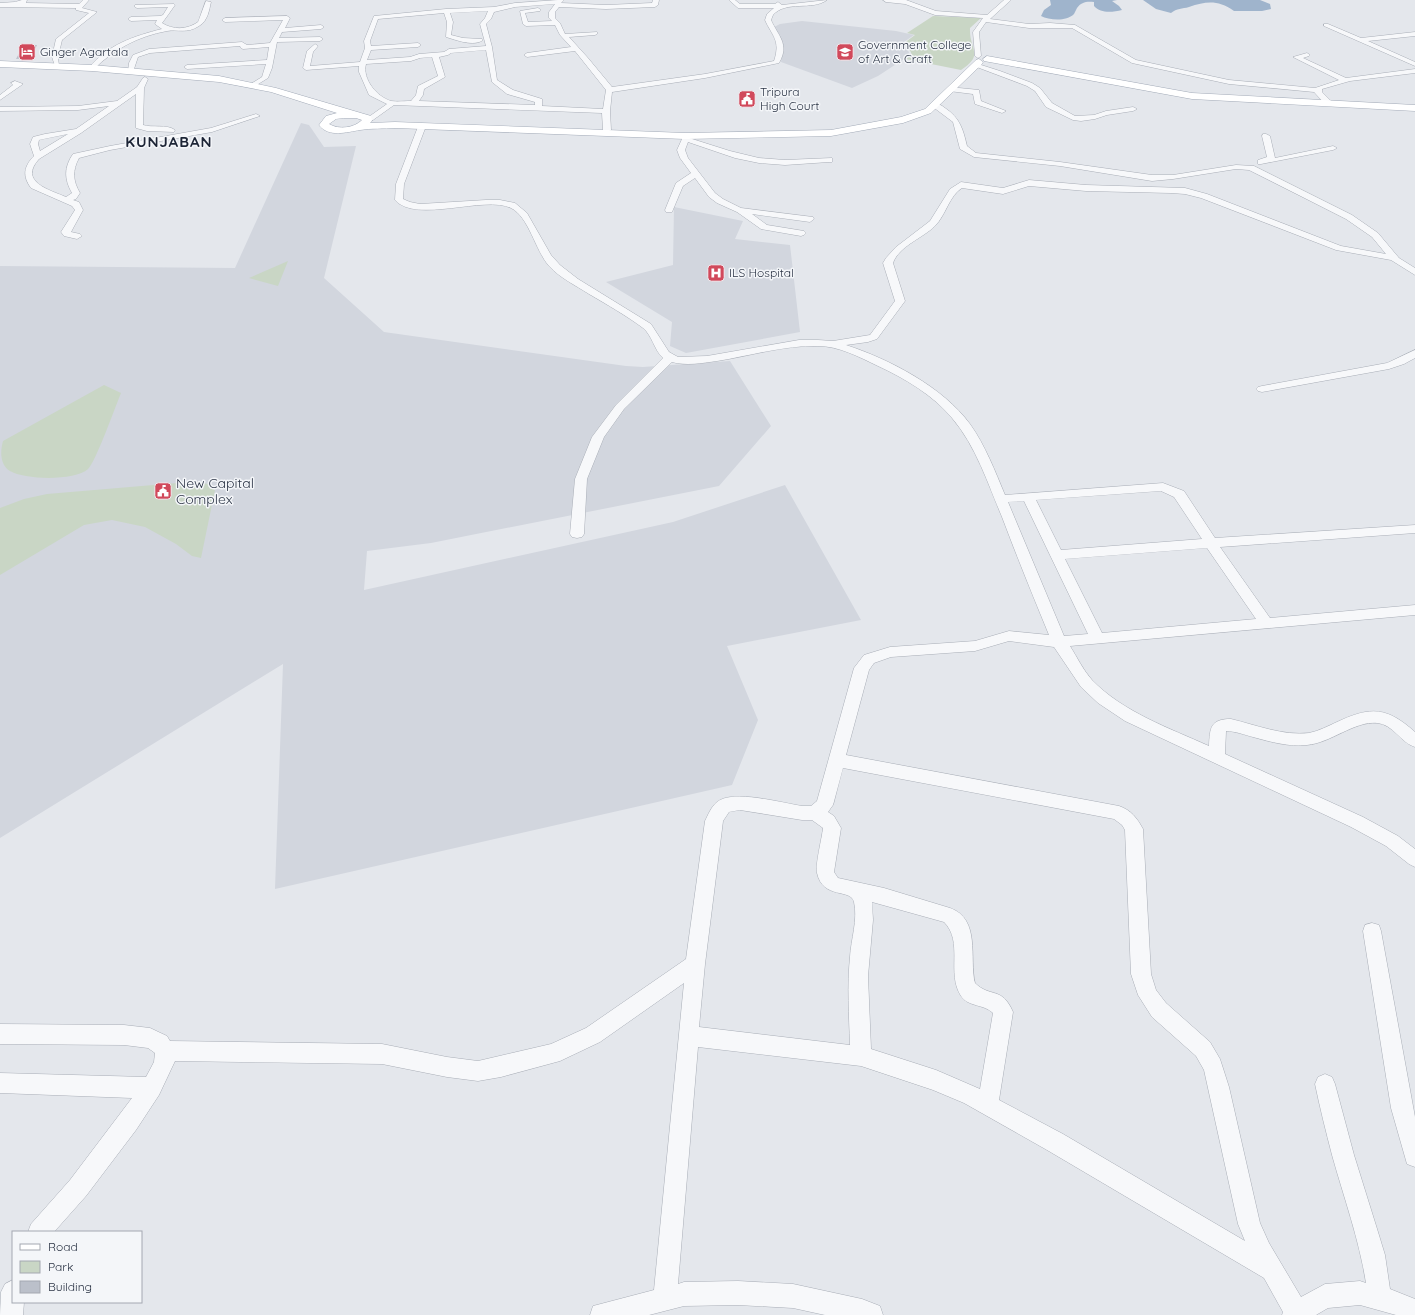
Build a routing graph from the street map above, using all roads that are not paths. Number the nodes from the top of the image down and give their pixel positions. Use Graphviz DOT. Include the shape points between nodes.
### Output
graph roads {
  1 [pos="26,0"];
  2 [pos="86,0"];
  3 [pos="656,0"];
  4 [pos="732,0"];
  5 [pos="824,0"];
  6 [pos="886,0"];
  7 [pos="1008,0"];
  8 [pos="208,2"];
  9 [pos="758,3"];
  10 [pos="778,3"];
  11 [pos="805,3"];
  12 [pos="16,4"];
  13 [pos="558,4"];
  14 [pos="0,5"];
  15 [pos="79,6"];
  16 [pos="137,6"];
  17 [pos="423,6"];
  18 [pos="935,6"];
  19 [pos="494,9"];
  20 [pos="446,11"];
  21 [pos="420,14"];
  22 [pos="950,14"];
  23 [pos="161,18"];
  24 [pos="987,18"];
  25 [pos="131,19"];
  26 [pos="225,20"];
  27 [pos="557,23"];
  28 [pos="1326,25"];
  29 [pos="321,27"];
  30 [pos="168,28"];
  31 [pos="281,30"];
  32 [pos="595,34"];
  33 [pos="1415,34"];
  34 [pos="564,36"];
  35 [pos="320,39"];
  36 [pos="488,39"];
  37 [pos="1360,40"];
  38 [pos="274,43"];
  39 [pos="418,44"];
  40 [pos="315,46"];
  41 [pos="573,46"];
  42 [pos="368,48"];
  43 [pos="489,48"];
  44 [pos="538,48"];
  45 [pos="435,55"];
  46 [pos="527,55"];
  47 [pos="1307,56"];
  48 [pos="195,57"];
  49 [pos="975,60"];
  50 [pos="270,62"];
  51 [pos="363,63"];
  52 [pos="0,64"];
  53 [pos="1415,64"];
  54 [pos="57,65"];
  55 [pos="187,67"];
  56 [pos="0,68"];
  57 [pos="92,68"];
  58 [pos="131,71"];
  59 [pos="1415,71"];
  60 [pos="177,75"];
  61 [pos="145,79"];
  62 [pos="1345,80"];
  63 [pos="15,83"];
  64 [pos="253,85"];
  65 [pos="140,88"];
  66 [pos="952,89"];
  67 [pos="610,90"];
  68 [pos="1317,90"];
  69 [pos="0,98"];
  70 [pos="119,102"];
  71 [pos="1328,102"];
  72 [pos="390,104"];
  73 [pos="412,104"];
  74 [pos="936,105"];
  75 [pos="537,108"];
  76 [pos="1415,108"];
  77 [pos="0,109"];
  78 [pos="19,109"];
  79 [pos="1134,109"];
  80 [pos="606,111"];
  81 [pos="1002,111"];
  82 [pos="351,114"];
  83 [pos="256,116"];
  84 [pos="5,117"];
  85 [pos="369,117"];
  86 [pos="324,123"];
  87 [pos="422,126"];
  88 [pos="358,128"];
  89 [pos="607,130"];
  90 [pos="79,131"];
  91 [pos="192,134"];
  92 [pos="1266,136"];
  93 [pos="686,138"];
  94 [pos="1333,148"];
  95 [pos="38,156"];
  96 [pos="829,160"];
  97 [pos="1270,160"];
  98 [pos="1244,167"];
  99 [pos="695,174"];
  100 [pos="67,199"];
  101 [pos="669,210"];
  102 [pos="739,210"];
  103 [pos="810,220"];
  104 [pos="800,233"];
  105 [pos="77,236"];
  106 [pos="1393,256"];
  107 [pos="1415,272"];
  108 [pos="835,344"];
  109 [pos="1415,353"];
  110 [pos="669,358"];
  111 [pos="1262,389"];
  112 [pos="1028,497"];
  113 [pos="1001,499"];
  114 [pos="1415,529"];
  115 [pos="577,534"];
  116 [pos="1211,543"];
  117 [pos="1056,555"];
  118 [pos="1415,610"];
  119 [pos="1267,624"];
  120 [pos="1098,639"];
  121 [pos="1059,642"];
  122 [pos="1415,741"];
  123 [pos="1217,757"];
  124 [pos="837,760"];
  125 [pos="815,813"];
  126 [pos="1415,859"];
  127 [pos="858,891"];
  128 [pos="1372,930"];
  129 [pos="695,964"];
  130 [pos="0,1034"];
  131 [pos="688,1036"];
  132 [pos="165,1050"];
  133 [pos="861,1056"];
  134 [pos="0,1083"];
  135 [pos="1325,1084"];
  136 [pos="152,1088"];
  137 [pos="988,1105"];
  138 [pos="1415,1156"];
  139 [pos="40,1231"];
  140 [pos="1272,1269"];
  141 [pos="1380,1298"];
  142 [pos="665,1299"];
  143 [pos="824,1308"];
  144 [pos="1415,1311"];
  145 [pos="1296,1314"];
  146 [pos="602,1315"];
  147 [pos="871,1315"];
  1 -- 12 [label="street"];
  2 -- 15 [label="street"];
  3 -- 13 [label="street" via="654,5 606,7"];
  4 -- 9 [label="street" via="738,6"];
  5 -- 11 [label="street" via="814,4"];
  6 -- 22 [label="street" via="906,2 935,13"];
  7 -- 24 [label="street"];
  8 -- 30 [label="street" via="200,23 196,26 178,30"];
  9 -- 10 [label="street"];
  10 -- 11 [label="street"];
  10 -- 67 [label="street" via="768,20 777,34 780,52 778,62"];
  12 -- 14 [label="street"];
  12 -- 15 [label="street"];
  13 -- 19 [label="street" via="516,4"];
  13 -- 27 [label="street" via="552,18"];
  13 -- 27 [label="street" via="521,13 527,24"];
  15 -- 54 [label="street" via="78,9 94,12 59,39 55,57"];
  16 -- 23 [label="street" via="172,5"];
  17 -- 21 [label="street"];
  18 -- 22 [label="street"];
  19 -- 20 [label="street"];
  19 -- 36 [label="street" via="483,24"];
  20 -- 21 [label="street"];
  20 -- 36 [label="street" via="450,22 449,36 462,40"];
  21 -- 42 [label="street" via="376,17 367,41"];
  22 -- 24 [label="street"];
  23 -- 25 [label="street"];
  23 -- 30 [label="street" via="158,24"];
  24 -- 49 [label="street" via="976,32"];
  24 -- 68 [label="street" via="1029,26 1073,26 1134,62 1229,82"];
  26 -- 31 [label="street" via="286,17"];
  27 -- 34 [label="street"];
  28 -- 37 [label="street"];
  29 -- 31 [label="street"];
  30 -- 57 [label="street" via="120,44"];
  31 -- 38 [label="street"];
  32 -- 34 [label="street"];
  33 -- 37 [label="street"];
  34 -- 41 [label="street"];
  35 -- 38 [label="street"];
  36 -- 43 [label="street"];
  37 -- 53 [label="street"];
  38 -- 50 [label="street"];
  38 -- 58 [label="street" via="243,47 242,44 149,51 136,56"];
  39 -- 42 [label="street"];
  40 -- 51 [label="street" via="310,51 306,68"];
  41 -- 44 [label="street"];
  41 -- 46 [label="street"];
  41 -- 67 [label="street" via="590,63"];
  42 -- 51 [label="street"];
  43 -- 45 [label="street" via="449,51 446,54"];
  43 -- 75 [label="street" via="494,81 510,92 539,101"];
  45 -- 51 [label="street"];
  45 -- 73 [label="street" via="442,77 421,88 419,97"];
  47 -- 62 [label="street" via="1296,57"];
  48 -- 55 [label="street"];
  49 -- 66 [label="main road"];
  49 -- 71 [label="main road" via="1192,96"];
  49 -- 79 [label="street" via="1031,85 1040,92 1045,102 1076,119"];
  49 -- 89 [label="main road" via="924,106 909,114 888,119 826,129 785,131"];
  50 -- 55 [label="street"];
  50 -- 64 [label="street" via="265,78"];
  51 -- 72 [label="street" via="372,93"];
  52 -- 54 [label="main road"];
  54 -- 57 [label="main road"];
  55 -- 60 [label="street"];
  56 -- 61 [label="main road"];
  57 -- 58 [label="main road"];
  58 -- 60 [label="main road"];
  59 -- 62 [label="street"];
  60 -- 64 [label="main road"];
  61 -- 65 [label="street"];
  61 -- 86 [label="main road" via="246,90 317,111"];
  62 -- 68 [label="street"];
  63 -- 69 [label="street" via="19,84"];
  64 -- 82 [label="main road"];
  65 -- 70 [label="street"];
  65 -- 91 [label="street" via="139,126"];
  66 -- 74 [label="main road"];
  66 -- 81 [label="street" via="976,92 978,102"];
  67 -- 80 [label="street"];
  68 -- 71 [label="street"];
  70 -- 78 [label="street" via="78,108"];
  70 -- 90 [label="street"];
  71 -- 76 [label="main road"];
  72 -- 73 [label="street"];
  72 -- 85 [label="street"];
  73 -- 75 [label="street" via="477,104"];
  74 -- 93 [label="main road" via="928,111 903,120 831,133"];
  74 -- 98 [label="street" via="954,118 959,126 963,147 974,155 1159,178"];
  75 -- 80 [label="street"];
  77 -- 78 [label="street"];
  78 -- 84 [label="street"];
  80 -- 89 [label="street"];
  82 -- 85 [label="main road"];
  82 -- 86 [label="main road" via="331,118"];
  83 -- 91 [label="street"];
  85 -- 88 [label="main road"];
  85 -- 89 [label="main road" via="404,121"];
  86 -- 88 [label="main road" via="331,129"];
  87 -- 88 [label="main road"];
  87 -- 93 [label="main road"];
  87 -- 110 [label="street" via="400,184 399,200 403,204 432,206 491,203 508,205 520,210 540,246 558,269 646,326"];
  90 -- 95 [label="street"];
  90 -- 95 [label="street" via="36,139 34,144"];
  91 -- 100 [label="street" via="76,156 69,176 76,193"];
  92 -- 97 [label="street"];
  93 -- 96 [label="street" via="729,154 758,160"];
  93 -- 99 [label="street" via="681,150"];
  94 -- 97 [label="street"];
  95 -- 100 [label="street" via="31,164 28,175 30,182 43,191"];
  97 -- 98 [label="street"];
  98 -- 106 [label="street" via="1349,217 1375,235"];
  99 -- 101 [label="street" via="679,185"];
  99 -- 102 [label="street" via="712,195"];
  100 -- 105 [label="street" via="76,204 79,210 66,232"];
  102 -- 103 [label="street"];
  102 -- 104 [label="street" via="764,227"];
  106 -- 107 [label="street"];
  106 -- 108 [label="street" via="1340,248 1185,191 1086,188 1029,183 1003,191 961,185 950,194 938,217 889,260 900,301 876,335 865,340"];
  108 -- 110 [label="street" via="787,345 694,360 675,361"];
  108 -- 113 [label="street" via="881,362 948,407 964,426"];
  109 -- 111 [label="street" via="1388,366"];
  110 -- 115 [label="street" via="620,407 598,437 581,479"];
  112 -- 113 [label="street"];
  112 -- 116 [label="street" via="1163,487 1178,494"];
  112 -- 117 [label="street"];
  113 -- 121 [label="street"];
  114 -- 116 [label="street"];
  116 -- 117 [label="street"];
  116 -- 119 [label="street"];
  117 -- 120 [label="street"];
  118 -- 119 [label="street"];
  119 -- 120 [label="street"];
  120 -- 121 [label="street"];
  121 -- 123 [label="street" via="1086,684 1104,699 1131,717"];
  121 -- 124 [label="street" via="1009,636 975,646 890,652 869,659 862,668"];
  122 -- 123 [label="street" via="1387,719 1376,716 1360,719 1322,736 1308,739 1289,739 1231,725 1218,729"];
  123 -- 126 [label="street" via="1357,822 1392,841"];
  124 -- 125 [label="street" via="824,805"];
  124 -- 140 [label="street" via="1120,813 1128,820 1134,829 1141,974 1148,995 1159,1010 1203,1049 1213,1066 1249,1224"];
  125 -- 127 [label="street" via="828,821 832,828 825,872 827,879 831,884"];
  125 -- 129 [label="street" via="802,814 740,803 730,803 719,809 714,821"];
  127 -- 133 [label="street" via="864,907 859,963"];
  127 -- 137 [label="street" via="950,916 962,928 969,991 975,997 994,1000 1003,1012"];
  128 -- 138 [label="street" via="1402,1108"];
  129 -- 131 [label="street"];
  129 -- 132 [label="street" via="592,1035 553,1054 478,1071 382,1054"];
  130 -- 132 [label="street" via="124,1035 150,1038 160,1043"];
  131 -- 133 [label="street"];
  131 -- 142 [label="street"];
  132 -- 136 [label="street" via="164,1064"];
  133 -- 137 [label="street" via="936,1080"];
  134 -- 136 [label="street"];
  135 -- 141 [label="street" via="1343,1156 1373,1255"];
  136 -- 139 [label="street" via="78,1188"];
  137 -- 140 [label="street"];
  140 -- 145 [label="street"];
  141 -- 144 [label="street"];
  141 -- 145 [label="street" via="1360,1293 1325,1296"];
  142 -- 143 [label="street" via="684,1294 738,1292 793,1296"];
  142 -- 146 [label="street"];
  143 -- 147 [label="street" via="862,1311"];
}
